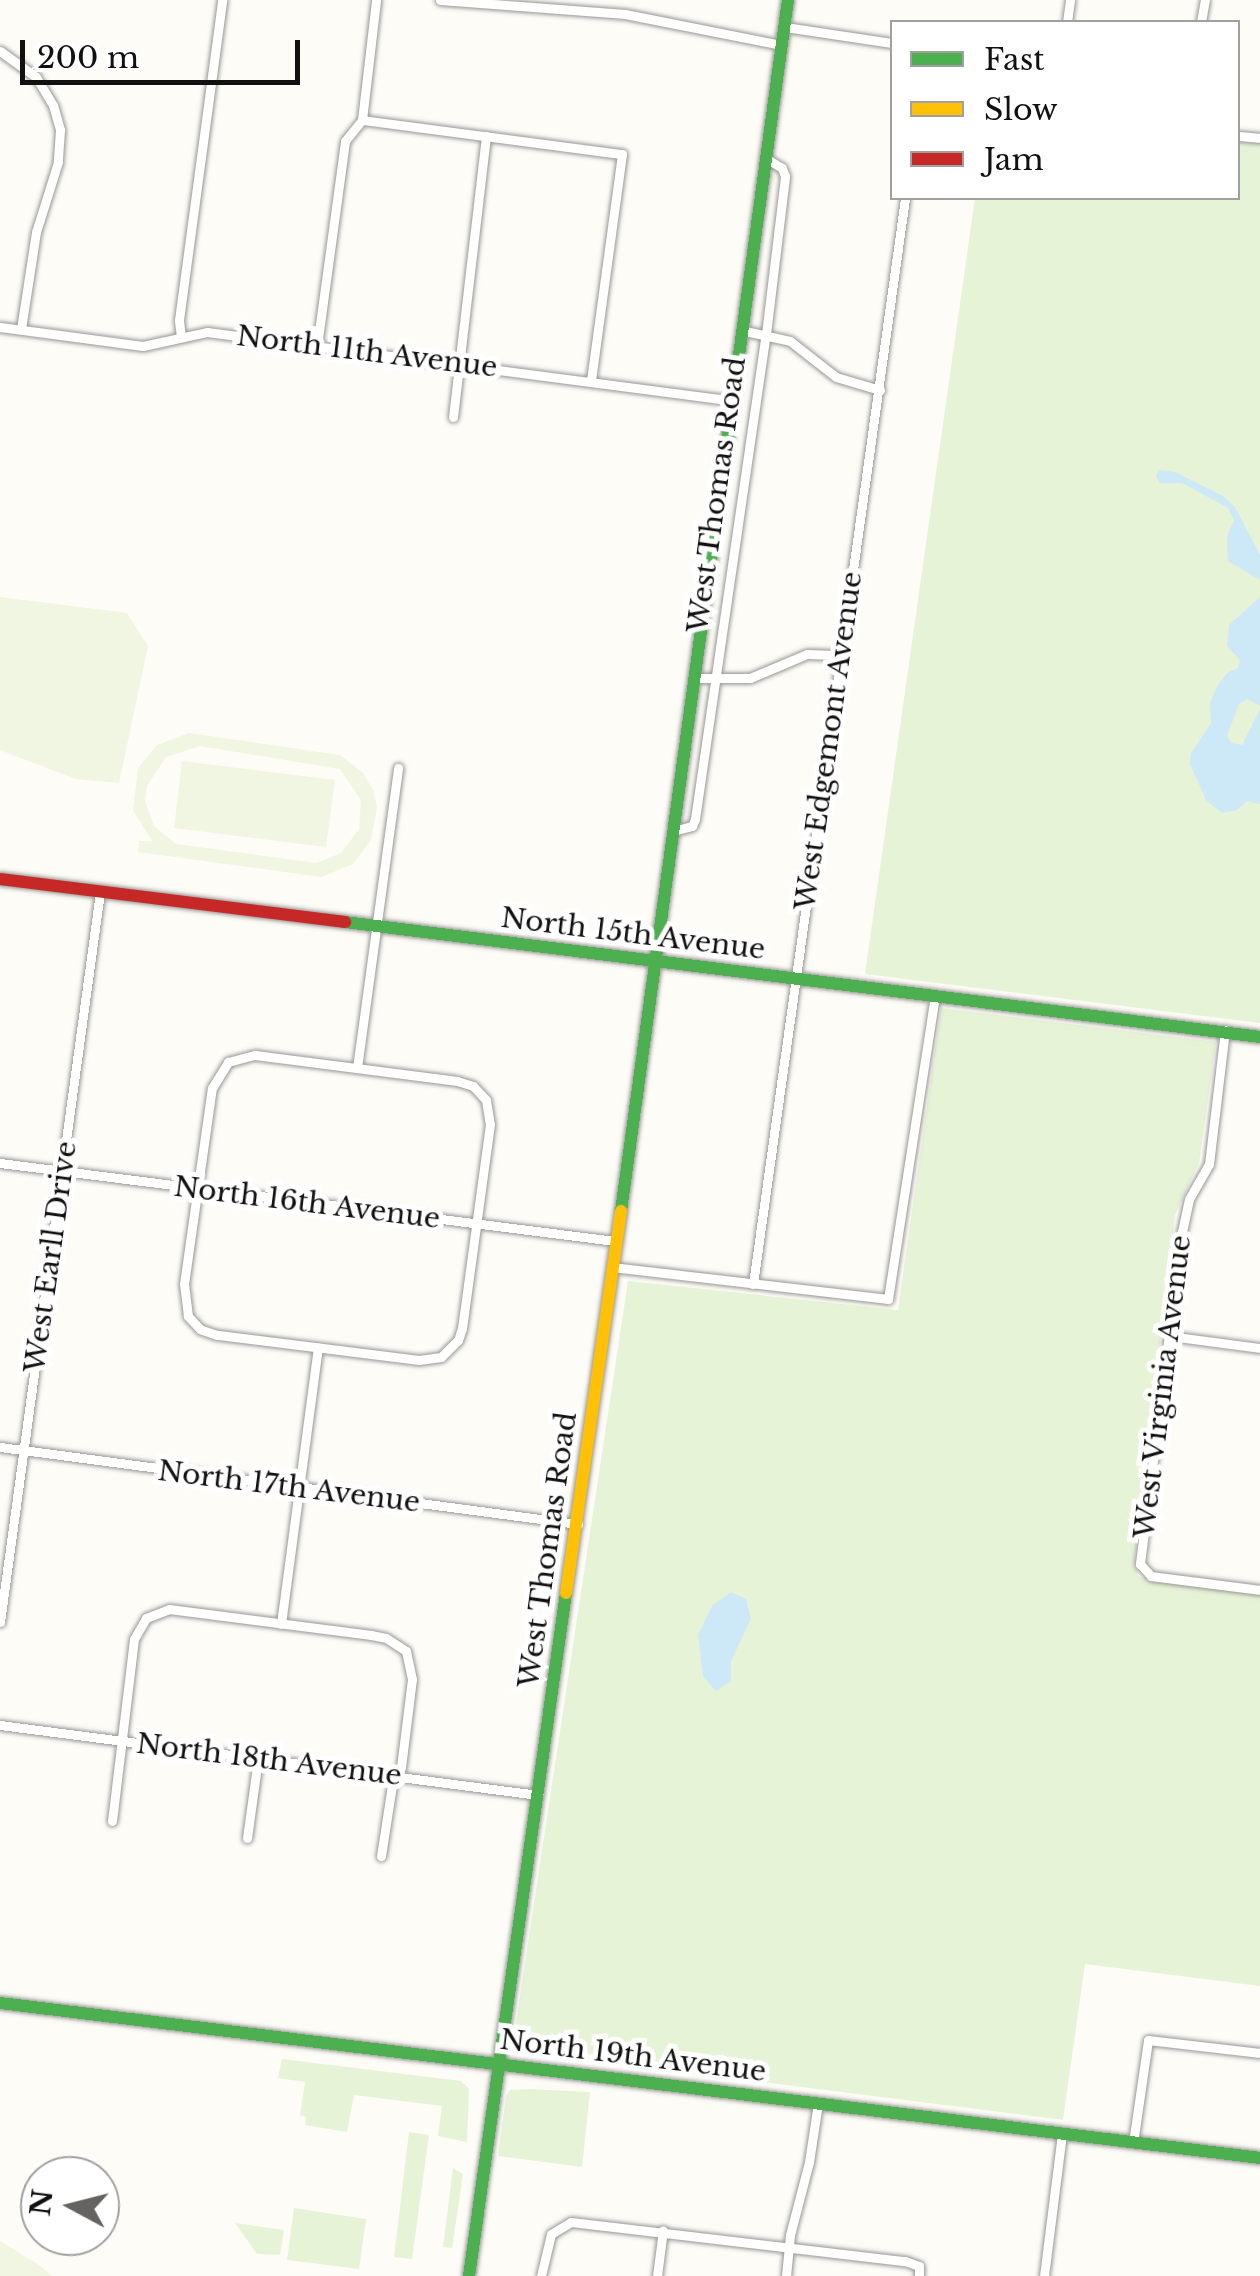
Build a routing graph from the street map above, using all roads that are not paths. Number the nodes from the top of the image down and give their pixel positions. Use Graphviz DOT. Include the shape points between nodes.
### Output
graph roads {
  1 [pos="222,0"];
  2 [pos="376,0"];
  3 [pos="440,0"];
  4 [pos="788,0"];
  5 [pos="784,27"];
  6 [pos="890,43"];
  7 [pos="782,45"];
  8 [pos="0,51"];
  9 [pos="362,120"];
  10 [pos="486,136"];
  11 [pos="766,159"];
  12 [pos="906,200"];
  13 [pos="0,326"];
  14 [pos="21,330"];
  15 [pos="745,331"];
  16 [pos="766,334"];
  17 [pos="181,337"];
  18 [pos="317,346"];
  19 [pos="456,364"];
  20 [pos="591,381"];
  21 [pos="880,390"];
  22 [pos="735,402"];
  23 [pos="453,416"];
  24 [pos="843,655"];
  25 [pos="696,678"];
  26 [pos="716,680"];
  27 [pos="398,768"];
  28 [pos="672,831"];
  29 [pos="0,879"];
  30 [pos="100,892"];
  31 [pos="376,927"];
  32 [pos="653,960"];
  33 [pos="795,980"];
  34 [pos="935,997"];
  35 [pos="1225,1030"];
  36 [pos="1260,1036"];
  37 [pos="357,1068"];
  38 [pos="0,1163"];
  39 [pos="62,1172"];
  40 [pos="198,1190"];
  41 [pos="476,1225"];
  42 [pos="615,1241"];
  43 [pos="612,1267"];
  44 [pos="753,1284"];
  45 [pos="1169,1336"];
  46 [pos="318,1347"];
  47 [pos="1260,1348"];
  48 [pos="0,1447"];
  49 [pos="24,1451"];
  50 [pos="298,1488"];
  51 [pos="578,1524"];
  52 [pos="1260,1590"];
  53 [pos="0,1622"];
  54 [pos="281,1624"];
  55 [pos="0,1725"];
  56 [pos="122,1741"];
  57 [pos="258,1758"];
  58 [pos="396,1777"];
  59 [pos="538,1794"];
  60 [pos="112,1820"];
  61 [pos="247,1838"];
  62 [pos="381,1856"];
  63 [pos="0,2003"];
  64 [pos="1260,2053"];
  65 [pos="497,2065"];
  66 [pos="818,2104"];
  67 [pos="1062,2134"];
  68 [pos="1133,2143"];
  69 [pos="1260,2158"];
  70 [pos="663,2230"];
  71 [pos="788,2247"];
  72 [pos="469,2276"];
  73 [pos="541,2276"];
  74 [pos="658,2276"];
  75 [pos="786,2276"];
  76 [pos="919,2276"];
  77 [pos="1044,2276"];
  1 -- 17 [label="street"];
  2 -- 9 [label="street"];
  3 -- 7 [label="street" via="625,14"];
  4 -- 5 [label="main road, West Thomas Road"];
  5 -- 6 [label="street"];
  5 -- 7 [label="main road, West Thomas Road"];
  7 -- 11 [label="main road, West Thomas Road"];
  8 -- 14 [label="street" via="36,77 60,130"];
  9 -- 10 [label="street"];
  9 -- 18 [label="street" via="344,141"];
  10 -- 19 [label="street"];
  10 -- 20 [label="street" via="622,154"];
  11 -- 15 [label="main road, West Thomas Road"];
  11 -- 16 [label="street, West Thomas Road" via="785,176"];
  12 -- 21 [label="street, West Edgemont Avenue"];
  13 -- 14 [label="street, North 11th Avenue"];
  14 -- 17 [label="street, North 11th Avenue" via="143,346"];
  15 -- 16 [label="street"];
  15 -- 22 [label="main road, West Thomas Road"];
  16 -- 21 [label="street" via="806,351 836,378"];
  16 -- 26 [label="street, West Thomas Road"];
  17 -- 18 [label="street, North 11th Avenue" via="207,332"];
  18 -- 19 [label="street, North 11th Avenue"];
  19 -- 20 [label="street, North 11th Avenue"];
  19 -- 23 [label="street"];
  20 -- 22 [label="street, North 11th Avenue"];
  21 -- 24 [label="street, West Edgemont Avenue"];
  22 -- 25 [label="main road, West Thomas Road"];
  24 -- 26 [label="street" via="808,654 750,678"];
  24 -- 33 [label="street, West Edgemont Avenue"];
  25 -- 26 [label="street"];
  25 -- 28 [label="main road, West Thomas Road"];
  26 -- 28 [label="street, West Thomas Road" via="692,826"];
  27 -- 31 [label="street"];
  28 -- 32 [label="main road, West Thomas Road"];
  29 -- 30 [label="main road, North 15th Avenue"];
  30 -- 31 [label="main road, North 15th Avenue"];
  30 -- 39 [label="street, West Earll Drive"];
  31 -- 32 [label="main road, North 15th Avenue"];
  31 -- 37 [label="street"];
  32 -- 33 [label="main road, North 15th Avenue"];
  32 -- 42 [label="main road, West Thomas Road"];
  33 -- 34 [label="main road, North 15th Avenue"];
  33 -- 44 [label="street, West Edgemont Avenue"];
  34 -- 35 [label="main road, North 15th Avenue"];
  34 -- 44 [label="street" via="888,1299"];
  35 -- 36 [label="main road, North 15th Avenue"];
  35 -- 45 [label="street, West Virginia Avenue" via="1209,1164 1185,1212"];
  37 -- 40 [label="street" via="255,1055 228,1062 212,1088"];
  37 -- 41 [label="street" via="457,1081 486,1100 490,1124"];
  38 -- 39 [label="street, North 16th Avenue"];
  39 -- 40 [label="street, North 16th Avenue"];
  39 -- 49 [label="street, West Earll Drive"];
  40 -- 41 [label="street, North 16th Avenue"];
  40 -- 46 [label="street" via="183,1300 188,1316 208,1332"];
  41 -- 42 [label="street, North 16th Avenue"];
  41 -- 46 [label="street" via="462,1328 450,1350 426,1361"];
  42 -- 43 [label="main road, West Thomas Road"];
  43 -- 44 [label="street"];
  43 -- 51 [label="main road, West Thomas Road"];
  45 -- 47 [label="street"];
  45 -- 52 [label="street, West Virginia Avenue" via="1142,1571"];
  46 -- 50 [label="street"];
  48 -- 49 [label="street, North 17th Avenue"];
  49 -- 50 [label="street, North 17th Avenue"];
  49 -- 53 [label="street, West Earll Drive"];
  50 -- 51 [label="street, North 17th Avenue"];
  50 -- 54 [label="street"];
  51 -- 59 [label="main road, West Thomas Road"];
  54 -- 56 [label="street" via="170,1609 146,1618 134,1639"];
  54 -- 58 [label="street" via="386,1638 406,1651 412,1679"];
  55 -- 56 [label="street, North 18th Avenue"];
  56 -- 57 [label="street, North 18th Avenue"];
  56 -- 60 [label="street"];
  57 -- 58 [label="street, North 18th Avenue"];
  57 -- 61 [label="street"];
  58 -- 59 [label="street, North 18th Avenue"];
  58 -- 62 [label="street"];
  59 -- 65 [label="main road, West Thomas Road"];
  63 -- 65 [label="main road, North 19th Avenue"];
  64 -- 68 [label="street" via="1148,2040"];
  65 -- 66 [label="main road, North 19th Avenue"];
  65 -- 72 [label="main road, West Thomas Road"];
  66 -- 67 [label="main road, North 19th Avenue"];
  66 -- 71 [label="street"];
  67 -- 68 [label="main road, North 19th Avenue"];
  67 -- 77 [label="street"];
  68 -- 69 [label="main road, North 19th Avenue"];
  70 -- 71 [label="street"];
  70 -- 73 [label="street" via="571,2222 556,2228"];
  70 -- 74 [label="street"];
  71 -- 75 [label="street"];
  71 -- 76 [label="street" via="905,2261 919,2266"];
}
